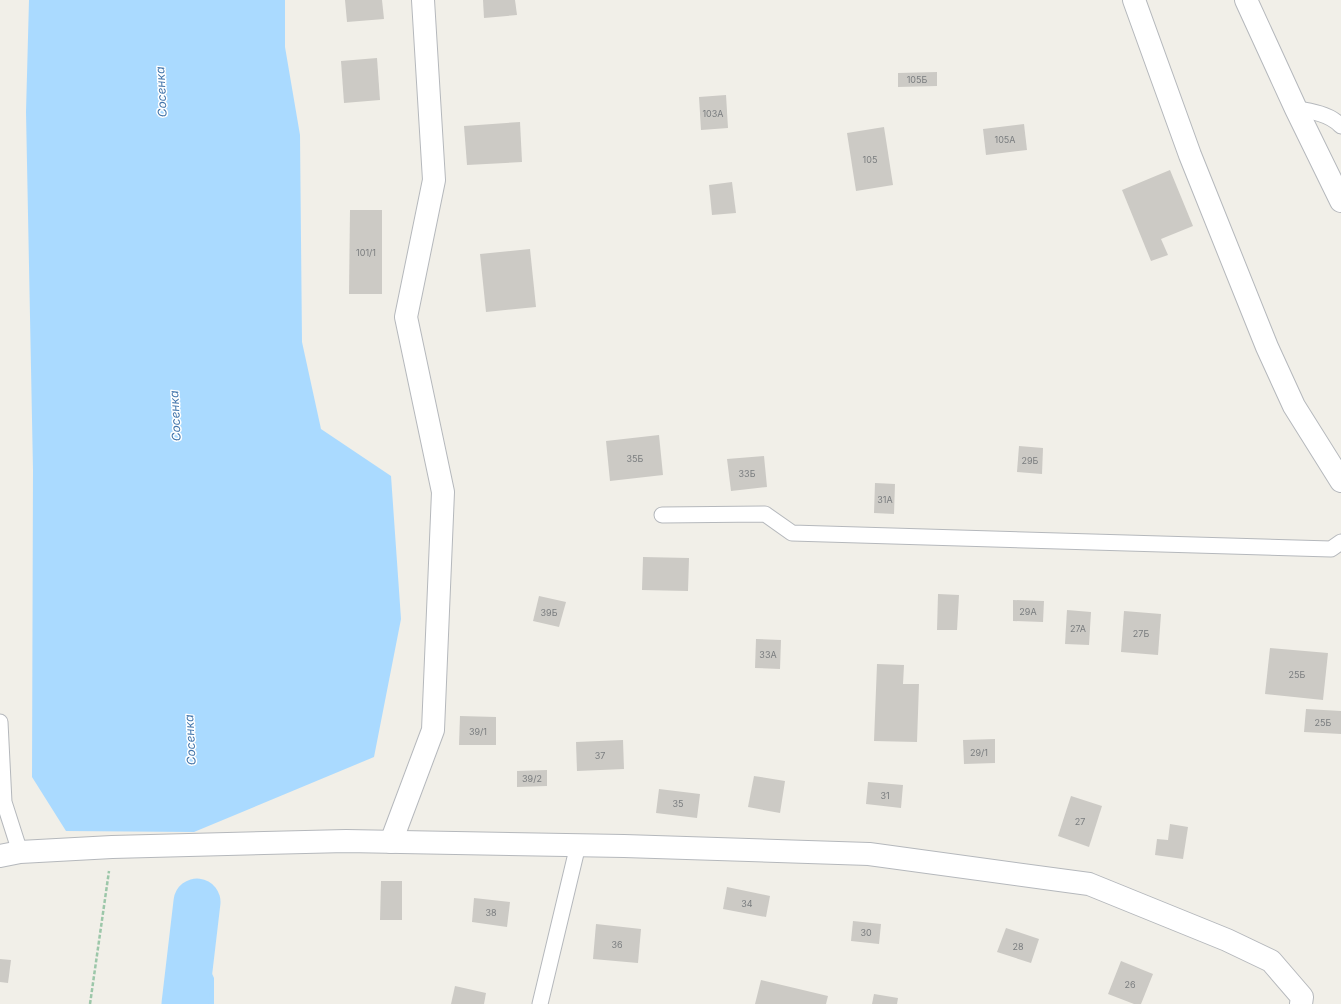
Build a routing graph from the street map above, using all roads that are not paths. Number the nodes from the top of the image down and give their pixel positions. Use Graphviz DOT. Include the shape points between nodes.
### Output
graph roads {
  1 [pos="423,0"];
  2 [pos="1134,0"];
  3 [pos="1246,0"];
  4 [pos="1296,109"];
  5 [pos="1341,126"];
  6 [pos="1341,201"];
  7 [pos="1341,480"];
  8 [pos="662,515"];
  9 [pos="1341,542"];
  10 [pos="0,722"];
  11 [pos="390,842"];
  12 [pos="578,845"];
  13 [pos="10,854"];
  14 [pos="540,1004"];
  15 [pos="1302,1004"];
  1 -- 11 [label="street" via="434,180 406,317 443,492 433,730"];
  2 -- 7 [label="street" via="1190,155 1266,347 1294,406"];
  3 -- 4 [label="street"];
  4 -- 5 [label="lane" via="1329,118"];
  4 -- 6 [label="street"];
  8 -- 9 [label="lane" via="765,514 792,533 1331,549"];
  10 -- 13 [label="lane" via="4,802"];
  11 -- 12 [label="street"];
  11 -- 13 [label="street" via="346,840 112,847"];
  12 -- 14 [label="lane"];
  12 -- 15 [label="street" via="869,854 1089,884 1227,940 1270,961 1302,997"];
}
